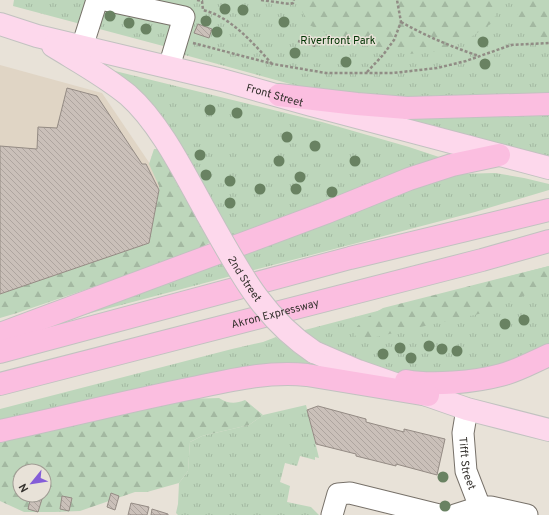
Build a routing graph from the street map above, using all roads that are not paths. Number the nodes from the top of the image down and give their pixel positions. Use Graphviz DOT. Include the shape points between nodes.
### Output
graph roads {
  1 [pos="97,0"];
  2 [pos="105,0"];
  3 [pos="0,24"];
  4 [pos="37,36"];
  5 [pos="82,47"];
  6 [pos="169,67"];
  7 [pos="279,95"];
  8 [pos="549,104"];
  9 [pos="499,155"];
  10 [pos="549,168"];
  11 [pos="549,210"];
  12 [pos="549,241"];
  13 [pos="0,334"];
  14 [pos="0,352"];
  15 [pos="549,355"];
  16 [pos="358,371"];
  17 [pos="0,384"];
  18 [pos="428,395"];
  19 [pos="467,409"];
  20 [pos="549,430"];
  21 [pos="0,431"];
  22 [pos="481,511"];
  23 [pos="332,515"];
  24 [pos="439,515"];
  25 [pos="455,515"];
  26 [pos="527,515"];
  1 -- 5 [label="street"];
  2 -- 6 [label="street" via="184,17"];
  3 -- 4 [label="main road, Front Street"];
  4 -- 5 [label="main road, Front Street"];
  4 -- 16 [label="main road, 2nd Street, bridge" via="102,76 128,96 149,118 166,142 244,280 262,304 297,340 314,352"];
  5 -- 6 [label="main road, Front Street"];
  6 -- 7 [label="main road, Front Street"];
  7 -- 8 [label="highway" via="407,108"];
  7 -- 9 [label="main road, Front Street"];
  9 -- 10 [label="main road, Front Street"];
  9 -- 13 [label="highway" via="452,165 409,179"];
  11 -- 14 [label="highway" via="350,258"];
  12 -- 17 [label="highway, Akron Expressway"];
  15 -- 16 [label="highway" via="501,375 474,380 417,383"];
  16 -- 18 [label="main road, 2nd Street"];
  18 -- 19 [label="main road, 2nd Street"];
  18 -- 21 [label="highway" via="308,375 261,374 130,400 97,410"];
  19 -- 20 [label="main road, 2nd Street"];
  19 -- 22 [label="street, Tifft Street" via="463,433 466,470"];
  22 -- 25 [label="street"];
  22 -- 26 [label="street" via="500,508"];
  23 -- 24 [label="street" via="338,494 350,493"];
}
